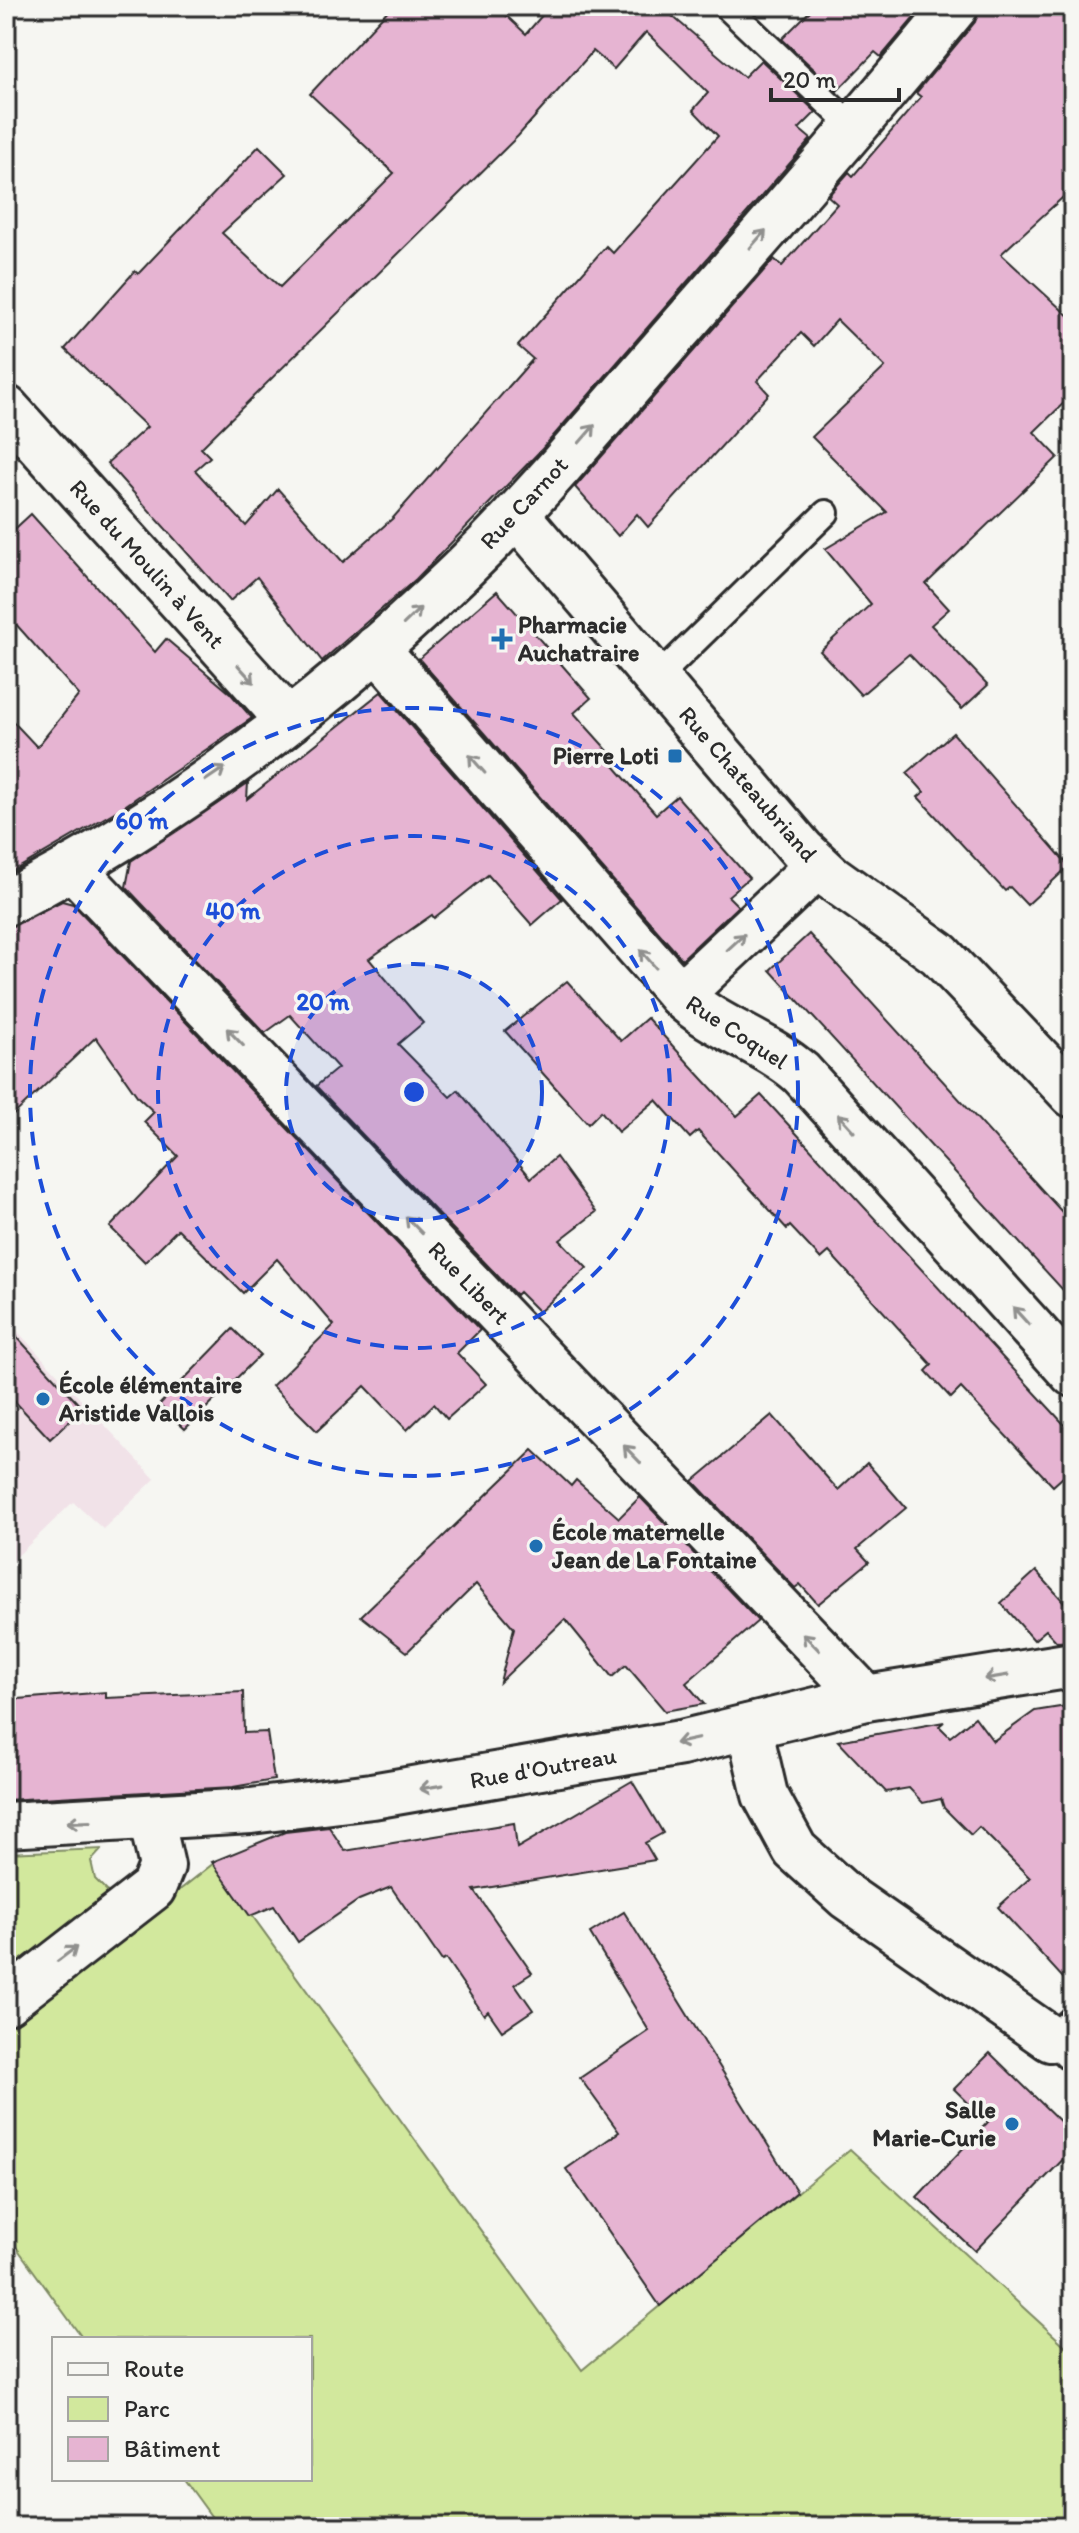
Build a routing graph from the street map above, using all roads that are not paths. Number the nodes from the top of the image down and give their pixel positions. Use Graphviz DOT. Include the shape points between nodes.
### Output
graph roads {
  1 [pos="726,6"];
  2 [pos="956,6"];
  3 [pos="855,129"];
  4 [pos="6,408"];
  5 [pos="826,513"];
  6 [pos="516,514"];
  7 [pos="376,648"];
  8 [pos="656,679"];
  9 [pos="288,720"];
  10 [pos="817,866"];
  11 [pos="72,867"];
  12 [pos="6,903"];
  13 [pos="680,995"];
  14 [pos="1073,1095"];
  15 [pos="1073,1374"];
  16 [pos="1073,1665"];
  17 [pos="866,1698"];
  18 [pos="749,1727"];
  19 [pos="151,1818"];
  20 [pos="6,1825"];
  21 [pos="6,2002"];
  22 [pos="1066,2039"];
  1 -- 3 [label="lane"];
  2 -- 3 [label="street, Rue Carnot"];
  6 -- 3 [label="street, Rue Carnot, one-way"];
  4 -- 9 [label="street, Rue du Moulin à Vent, one-way"];
  5 -- 8 [label="lane"];
  7 -- 6 [label="street, Rue Carnot, one-way"];
  6 -- 8 [label="street, Rue Chateaubriand"];
  7 -- 9 [label="street, Rue Carnot"];
  13 -- 7 [label="street, Rue Coquel, one-way"];
  8 -- 10 [label="street, Rue Chateaubriand"];
  11 -- 9 [label="street, Rue Carnot, one-way" via="169,806"];
  13 -- 10 [label="street, one-way"];
  10 -- 14 [label="street, Rue Chateaubriand" via="939,954"];
  11 -- 12 [label="street, Rue Carnot"];
  17 -- 11 [label="street, Rue Libert, one-way"];
  15 -- 13 [label="street, Rue Coquel, one-way" via="801,1073"];
  16 -- 17 [label="street, Rue d'Outreau, one-way"];
  17 -- 18 [label="street, Rue d'Outreau"];
  18 -- 19 [label="street, Rue d'Outreau, one-way" via="401,1791"];
  18 -- 22 [label="street" via="765,1795 795,1850 847,1897"];
  19 -- 20 [label="street, Rue d'Outreau, one-way"];
  21 -- 19 [label="street, one-way" via="153,1888 162,1866"];
}
